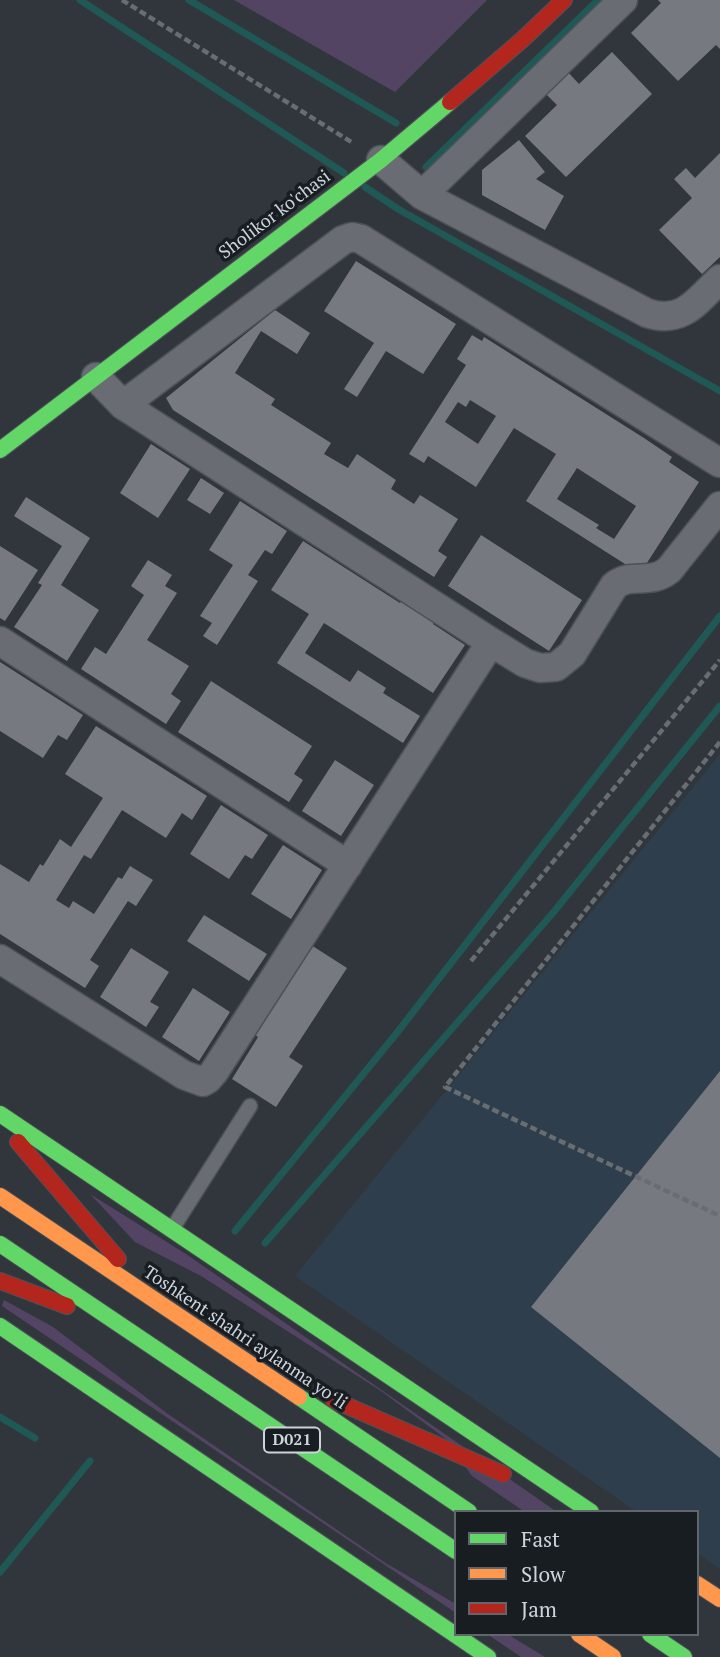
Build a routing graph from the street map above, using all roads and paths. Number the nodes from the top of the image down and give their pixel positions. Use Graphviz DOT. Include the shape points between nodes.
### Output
graph roads {
  1 [pos="122,0"];
  2 [pos="564,0"];
  3 [pos="623,0"];
  4 [pos="379,161"];
  5 [pos="422,195"];
  6 [pos="720,279"];
  7 [pos="96,377"];
  8 [pos="123,405"];
  9 [pos="0,450"];
  10 [pos="720,463"];
  11 [pos="720,506"];
  12 [pos="0,640"];
  13 [pos="491,642"];
  14 [pos="720,660"];
  15 [pos="720,742"];
  16 [pos="348,865"];
  17 [pos="0,959"];
  18 [pos="471,961"];
  19 [pos="250,1106"];
  20 [pos="0,1114"];
  21 [pos="0,1121"];
  22 [pos="0,1196"];
  23 [pos="720,1216"];
  24 [pos="172,1230"];
  25 [pos="0,1244"];
  26 [pos="0,1281"];
  27 [pos="148,1295"];
  28 [pos="0,1326"];
  29 [pos="129,1330"];
  30 [pos="245,1361"];
  31 [pos="466,1510"];
  32 [pos="585,1510"];
  33 [pos="587,1510"];
  34 [pos="454,1550"];
  35 [pos="699,1585"];
  36 [pos="720,1599"];
  37 [pos="454,1634"];
  38 [pos="457,1636"];
  39 [pos="582,1636"];
  40 [pos="653,1636"];
  41 [pos="488,1657"];
  42 [pos="613,1657"];
  43 [pos="684,1657"];
  1 -- 4 [label="path"];
  2 -- 4 [label="main road, Sholikor ko'chasi"];
  3 -- 5 [label="street"];
  4 -- 5 [label="street"];
  4 -- 7 [label="main road, Sholikor ko'chasi"];
  5 -- 6 [label="street" via="658,317 686,312"];
  7 -- 8 [label="street"];
  7 -- 9 [label="main road, Sholikor ko'chasi"];
  8 -- 10 [label="street" via="343,240 356,238"];
  8 -- 13 [label="street"];
  11 -- 13 [label="street" via="662,576 619,581 572,654 556,667 525,663"];
  12 -- 16 [label="street"];
  13 -- 16 [label="street"];
  14 -- 18 [label="path"];
  15 -- 23 [label="path" via="445,1087"];
  16 -- 17 [label="street" via="214,1072 203,1082 184,1075"];
  19 -- 24 [label="lane"];
  20 -- 24 [label="main road"];
  21 -- 27 [label="main road"];
  22 -- 27 [label="main road, Toshkent shahri aylanma yoʻli / D021"];
  24 -- 33 [label="main road"];
  25 -- 29 [label="main road, D021"];
  26 -- 29 [label="main road"];
  27 -- 30 [label="main road, Toshkent shahri aylanma yoʻli / D021"];
  28 -- 37 [label="main road"];
  29 -- 34 [label="main road, D021"];
  30 -- 31 [label="main road, Toshkent shahri aylanma yoʻli / D021"];
  30 -- 32 [label="main road"];
  35 -- 36 [label="main road"];
  38 -- 41 [label="main road"];
  39 -- 42 [label="main road"];
  40 -- 43 [label="main road"];
}
